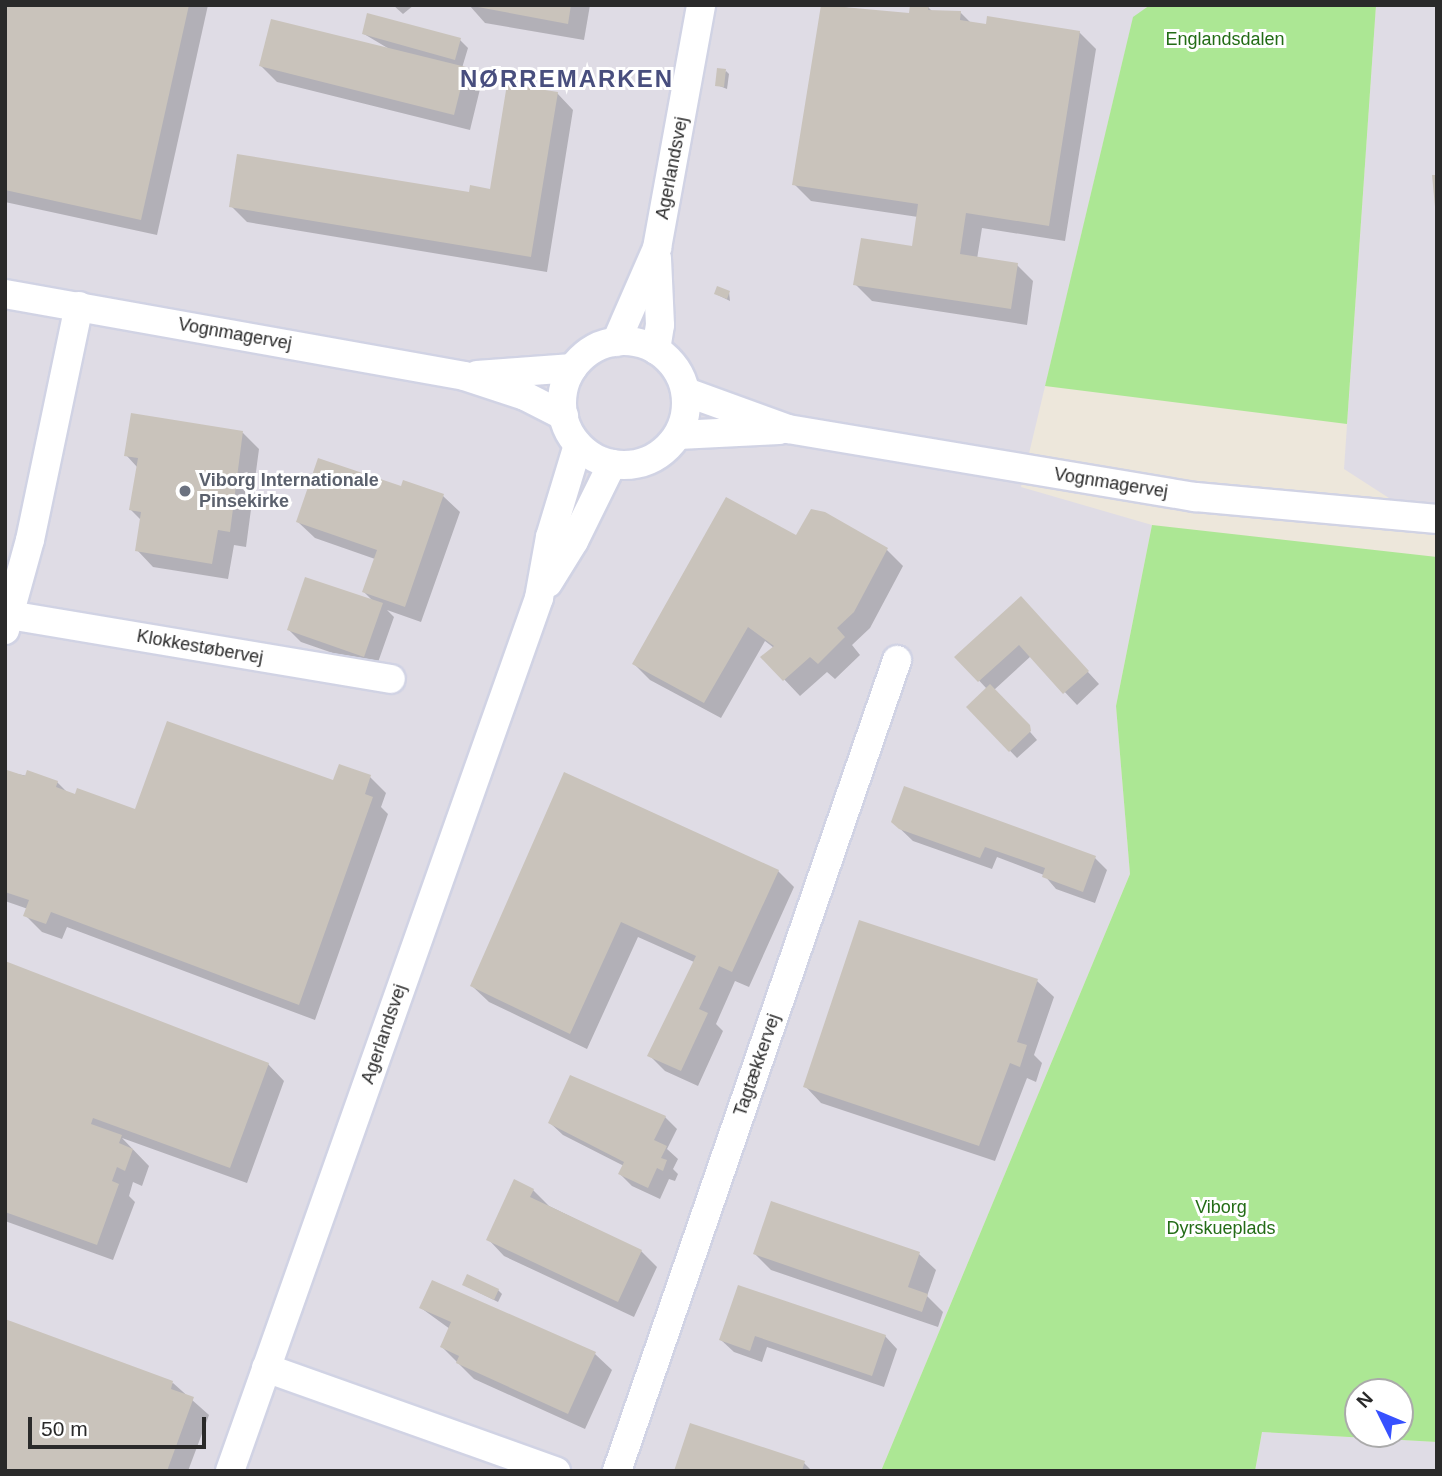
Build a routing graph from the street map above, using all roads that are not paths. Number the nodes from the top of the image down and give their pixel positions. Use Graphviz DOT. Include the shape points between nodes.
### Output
graph roads {
  1 [pos="701,5"];
  2 [pos="657,248"];
  3 [pos="5,294"];
  4 [pos="79,306"];
  5 [pos="616,342"];
  6 [pos="656,350"];
  7 [pos="573,368"];
  8 [pos="464,376"];
  9 [pos="686,392"];
  10 [pos="564,416"];
  11 [pos="789,429"];
  12 [pos="678,435"];
  13 [pos="578,445"];
  14 [pos="612,464"];
  15 [pos="1437,519"];
  16 [pos="539,598"];
  17 [pos="7,623"];
  18 [pos="897,660"];
  19 [pos="391,679"];
  20 [pos="266,1368"];
  21 [pos="230,1471"];
  22 [pos="556,1471"];
  23 [pos="617,1471"];
  1 -- 2 [label="street, Agerlandsvej"];
  2 -- 5 [label="street, Agerlandsvej"];
  2 -- 6 [label="street, Agerlandsvej" via="660,326"];
  3 -- 4 [label="street, Vognmagervej"];
  4 -- 8 [label="street, Vognmagervej"];
  4 -- 17 [label="street, Klokkestøbervej" via="30,540"];
  5 -- 6 [label="street" via="637,342"];
  5 -- 7 [label="street" via="599,346"];
  6 -- 9 [label="street" via="674,366"];
  7 -- 8 [label="street, Vognmagervej"];
  7 -- 10 [label="street" via="565,383"];
  8 -- 10 [label="street, Vognmagervej" via="525,396"];
  9 -- 11 [label="street, Vognmagervej"];
  9 -- 12 [label="street"];
  10 -- 13 [label="street"];
  11 -- 12 [label="street, Vognmagervej"];
  11 -- 15 [label="street, Vognmagervej" via="1196,497"];
  12 -- 14 [label="street" via="651,459 632,465"];
  13 -- 14 [label="street"];
  13 -- 16 [label="street, Agerlandsvej" via="550,537"];
  14 -- 16 [label="street, Agerlandsvej"];
  16 -- 20 [label="street, Agerlandsvej"];
  17 -- 19 [label="street, Klokkestøbervej"];
  18 -- 23 [label="street, Tagtækkervej"];
  20 -- 21 [label="street, Agerlandsvej"];
  20 -- 22 [label="street"];
}
